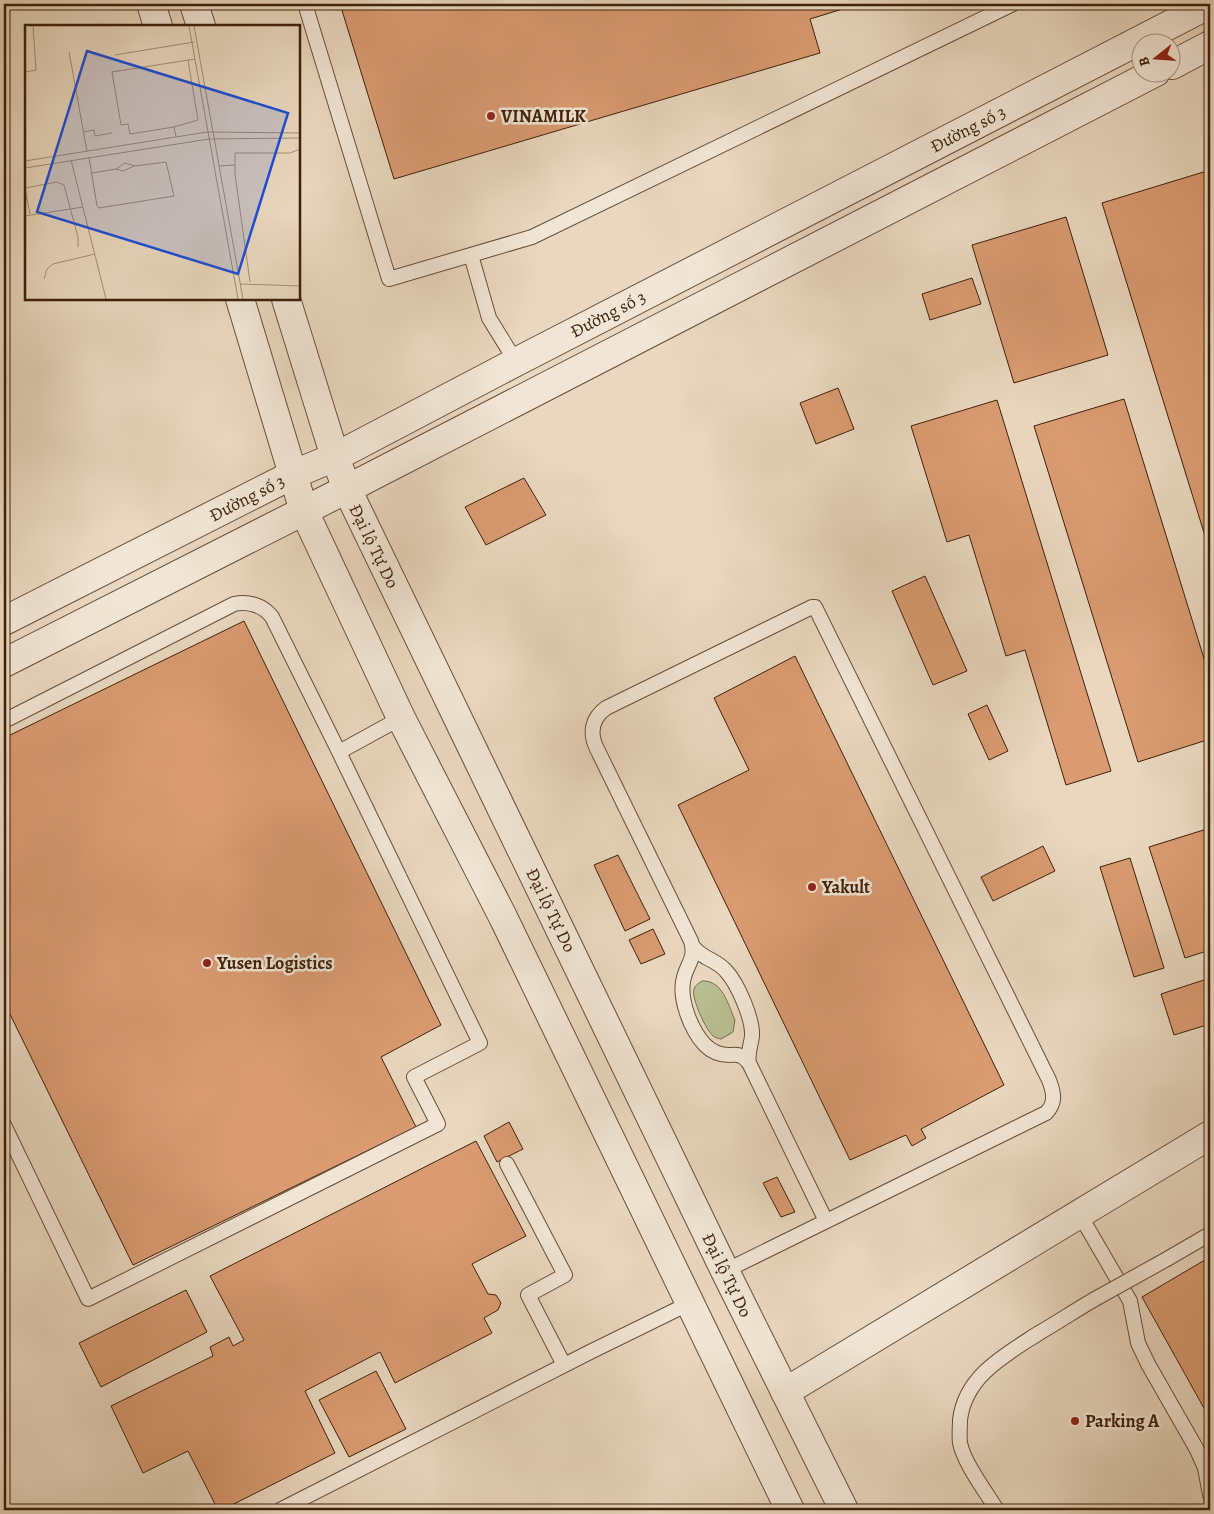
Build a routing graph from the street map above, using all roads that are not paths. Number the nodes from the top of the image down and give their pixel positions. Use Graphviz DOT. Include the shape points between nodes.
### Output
graph roads {
  1 [pos="151,4"];
  2 [pos="194,4"];
  3 [pos="305,4"];
  4 [pos="1013,4"];
  5 [pos="1210,4"];
  6 [pos="158,25"];
  7 [pos="201,25"];
  8 [pos="1210,45"];
  9 [pos="1182,60"];
  10 [pos="1137,82"];
  11 [pos="471,255"];
  12 [pos="240,300"];
  13 [pos="286,300"];
  14 [pos="516,362"];
  15 [pos="335,457"];
  16 [pos="292,475"];
  17 [pos="347,489"];
  18 [pos="304,511"];
  19 [pos="4,621"];
  20 [pos="4,663"];
  21 [pos="401,718"];
  22 [pos="4,721"];
  23 [pos="339,752"];
  24 [pos="692,946"];
  25 [pos="750,1063"];
  26 [pos="4,1125"];
  27 [pos="1210,1135"];
  28 [pos="507,1164"];
  29 [pos="1080,1215"];
  30 [pos="826,1221"];
  31 [pos="1210,1234"];
  32 [pos="725,1271"];
  33 [pos="690,1303"];
  34 [pos="564,1365"];
  35 [pos="785,1392"];
  36 [pos="1210,1495"];
  37 [pos="280,1510"];
  38 [pos="790,1510"];
  39 [pos="844,1510"];
  40 [pos="997,1510"];
  1 -- 6 [label="street"];
  2 -- 7 [label="street"];
  3 -- 11 [label="lane" via="389,279"];
  4 -- 11 [label="lane" via="532,237"];
  5 -- 14 [label="street, Đường số 3"];
  8 -- 9 [label="street"];
  10 -- 17 [label="street, Đường số 3"];
  11 -- 14 [label="lane" via="489,318"];
  12 -- 16 [label="street"];
  13 -- 15 [label="street, Đại lộ Tự Do"];
  14 -- 15 [label="street, Đường số 3"];
  15 -- 16 [label="street, Đường số 3"];
  15 -- 17 [label="street, Đại lộ Tự Do"];
  16 -- 18 [label="street"];
  16 -- 19 [label="street, Đường số 3"];
  17 -- 18 [label="street, Đường số 3"];
  17 -- 32 [label="street, Đại lộ Tự Do"];
  18 -- 20 [label="street, Đường số 3"];
  18 -- 21 [label="street"];
  21 -- 23 [label="lane"];
  21 -- 33 [label="street" via="503,917"];
  22 -- 23 [label="lane" via="241,603 260,607 272,617"];
  23 -- 26 [label="lane" via="480,1043 414,1077 438,1124 88,1300"];
  24 -- 25 [label="lane" via="728,973 748,1012 752,1030"];
  24 -- 25 [label="lane" via="694,954 682,988 689,1018 700,1039 711,1050 741,1056"];
  24 -- 30 [label="lane" via="594,743 594,722 606,708 814,607 1054,1094 1053,1105 1046,1113"];
  25 -- 30 [label="lane"];
  27 -- 29 [label="street"];
  28 -- 34 [label="lane" via="564,1275 528,1294"];
  29 -- 35 [label="street"];
  29 -- 36 [label="lane" via="1130,1301 1138,1343 1196,1448 1205,1468"];
  30 -- 32 [label="lane"];
  31 -- 40 [label="lane, bridge" via="1005,1355 971,1387 962,1408 960,1444"];
  32 -- 35 [label="street, Đại lộ Tự Do"];
  33 -- 34 [label="lane"];
  33 -- 38 [label="street"];
  34 -- 37 [label="lane"];
  35 -- 39 [label="street, Đại lộ Tự Do"];
}
